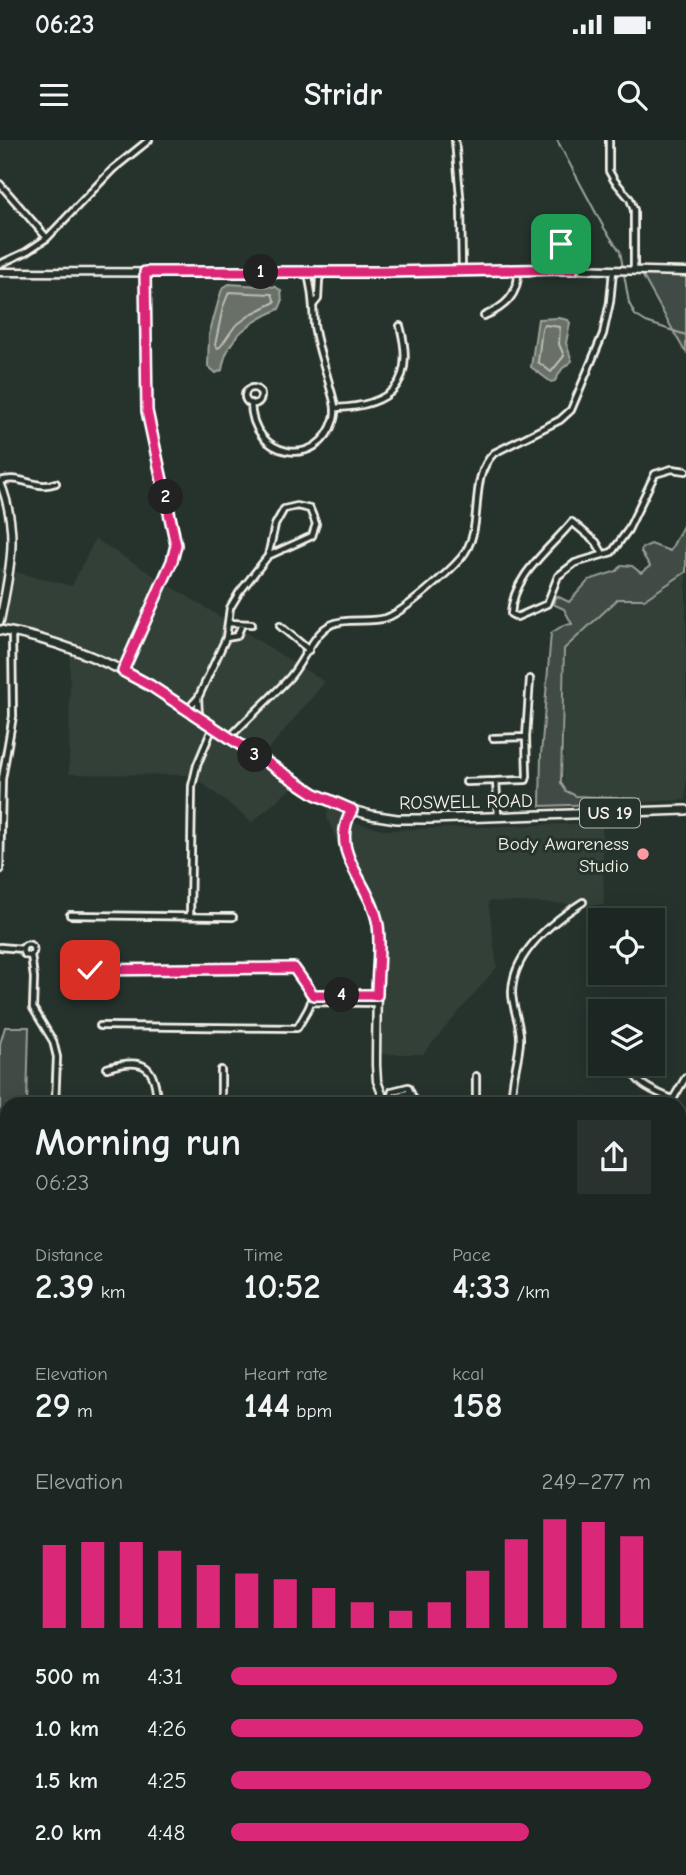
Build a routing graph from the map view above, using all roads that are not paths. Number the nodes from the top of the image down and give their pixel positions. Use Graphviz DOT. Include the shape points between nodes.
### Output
graph roads {
  1 [pos="149,140"];
  2 [pos="455,140"];
  3 [pos="609,140"];
  4 [pos="0,184"];
  5 [pos="47,238"];
  6 [pos="561,244"];
  7 [pos="0,264"];
  8 [pos="573,269"];
  9 [pos="462,270"];
  10 [pos="518,270"];
  11 [pos="615,271"];
  12 [pos="0,272"];
  13 [pos="145,272"];
  14 [pos="307,272"];
  15 [pos="323,272"];
  16 [pos="631,272"];
  17 [pos="686,272"];
  18 [pos="318,293"];
  19 [pos="310,294"];
  20 [pos="314,304"];
  21 [pos="484,316"];
  22 [pos="400,327"];
  23 [pos="251,404"];
  24 [pos="336,408"];
  25 [pos="686,471"];
  26 [pos="0,482"];
  27 [pos="56,483"];
  28 [pos="603,554"];
  29 [pos="268,556"];
  30 [pos="0,621"];
  31 [pos="229,623"];
  32 [pos="242,624"];
  33 [pos="252,624"];
  34 [pos="280,626"];
  35 [pos="0,630"];
  36 [pos="12,632"];
  37 [pos="226,638"];
  38 [pos="309,650"];
  39 [pos="123,671"];
  40 [pos="530,679"];
  41 [pos="198,698"];
  42 [pos="187,710"];
  43 [pos="199,718"];
  44 [pos="213,727"];
  45 [pos="526,737"];
  46 [pos="229,738"];
  47 [pos="493,738"];
  48 [pos="496,781"];
  49 [pos="466,782"];
  50 [pos="352,810"];
  51 [pos="686,810"];
  52 [pos="498,817"];
  53 [pos="0,870"];
  54 [pos="583,902"];
  55 [pos="71,915"];
  56 [pos="190,916"];
  57 [pos="233,917"];
  58 [pos="0,947"];
  59 [pos="23,949"];
  60 [pos="31,956"];
  61 [pos="90,970"];
  62 [pos="313,995"];
  63 [pos="377,999"];
  64 [pos="312,1002"];
  65 [pos="100,1026"];
  66 [pos="107,1068"];
  67 [pos="221,1070"];
  68 [pos="476,1076"];
  69 [pos="635,1076"];
  70 [pos="686,1077"];
  71 [pos="55,1097"];
  72 [pos="157,1097"];
  73 [pos="221,1097"];
  74 [pos="383,1097"];
  75 [pos="476,1097"];
  76 [pos="512,1097"];
  77 [pos="663,1097"];
  78 [pos="674,1097"];
  1 -- 5 [label="street" via="113,169"];
  2 -- 9 [label="street"];
  3 -- 16 [label="street" via="609,172 634,210"];
  4 -- 5 [label="street"];
  5 -- 7 [label="street"];
  6 -- 8 [label="street" via="570,251"];
  8 -- 10 [label="street"];
  8 -- 11 [label="street"];
  9 -- 10 [label="street"];
  9 -- 15 [label="street"];
  10 -- 21 [label="street" via="510,299"];
  11 -- 16 [label="street"];
  11 -- 38 [label="street" via="603,334 573,405 559,420 487,460 480,476 475,531 461,558 400,611 377,620 331,625"];
  12 -- 13 [label="street"];
  13 -- 14 [label="street"];
  13 -- 39 [label="street" via="147,411 176,545"];
  14 -- 15 [label="street"];
  14 -- 19 [label="street"];
  15 -- 18 [label="street"];
  16 -- 17 [label="street"];
  18 -- 19 [label="street"];
  18 -- 20 [label="street"];
  19 -- 20 [label="street"];
  20 -- 24 [label="street" via="314,327"];
  22 -- 24 [label="street" via="406,356 395,387 376,403"];
  23 -- 24 [label="street" via="258,433 272,447 285,451 317,443 330,429"];
  25 -- 28 [label="street" via="655,474 628,530 612,552"];
  26 -- 27 [label="street" via="21,479 42,487"];
  26 -- 30 [label="street" via="13,542"];
  28 -- 28 [label="street" via="575,563 558,576 547,604 517,617 511,614 527,572 572,523 596,542"];
  29 -- 29 [label="street" via="312,536 316,524 310,509 284,509"];
  29 -- 31 [label="street" via="230,608"];
  31 -- 32 [label="street"];
  31 -- 37 [label="street"];
  32 -- 33 [label="street"];
  32 -- 37 [label="street" via="237,636"];
  34 -- 38 [label="street"];
  35 -- 36 [label="main road, ROSWELL ROAD / US 19"];
  36 -- 39 [label="main road, ROSWELL ROAD / US 19" via="66,646"];
  36 -- 53 [label="street" via="13,716 2,779"];
  37 -- 41 [label="street"];
  38 -- 46 [label="street" via="290,677"];
  39 -- 42 [label="main road, ROSWELL ROAD / US 19"];
  40 -- 45 [label="street"];
  41 -- 42 [label="street"];
  41 -- 43 [label="street"];
  42 -- 43 [label="main road, ROSWELL ROAD / US 19"];
  43 -- 44 [label="main road, ROSWELL ROAD / US 19"];
  44 -- 46 [label="main road, ROSWELL ROAD / US 19"];
  44 -- 56 [label="street" via="192,786"];
  45 -- 47 [label="street"];
  45 -- 48 [label="street" via="526,780"];
  46 -- 50 [label="main road, ROSWELL ROAD / US 19" via="315,794"];
  48 -- 49 [label="street"];
  48 -- 52 [label="street"];
  50 -- 52 [label="main road, ROSWELL ROAD / US 19" via="397,819"];
  50 -- 63 [label="street" via="343,842 378,925"];
  51 -- 52 [label="main road, ROSWELL ROAD / US 19"];
  54 -- 76 [label="street" via="540,937 516,973 512,1000 520,1039"];
  55 -- 56 [label="street"];
  56 -- 57 [label="street"];
  58 -- 59 [label="street"];
  59 -- 60 [label="street"];
  59 -- 60 [label="street" via="33,947"];
  60 -- 71 [label="street" via="33,1008 57,1057"];
  61 -- 62 [label="street" via="294,968"];
  62 -- 63 [label="street"];
  62 -- 64 [label="street"];
  63 -- 64 [label="street"];
  63 -- 74 [label="street" via="377,1082"];
  64 -- 65 [label="street" via="297,1028"];
  66 -- 72 [label="street" via="137,1065 148,1069 156,1083"];
  67 -- 73 [label="street"];
  68 -- 75 [label="street"];
  69 -- 77 [label="street"];
  70 -- 78 [label="street"];
}
